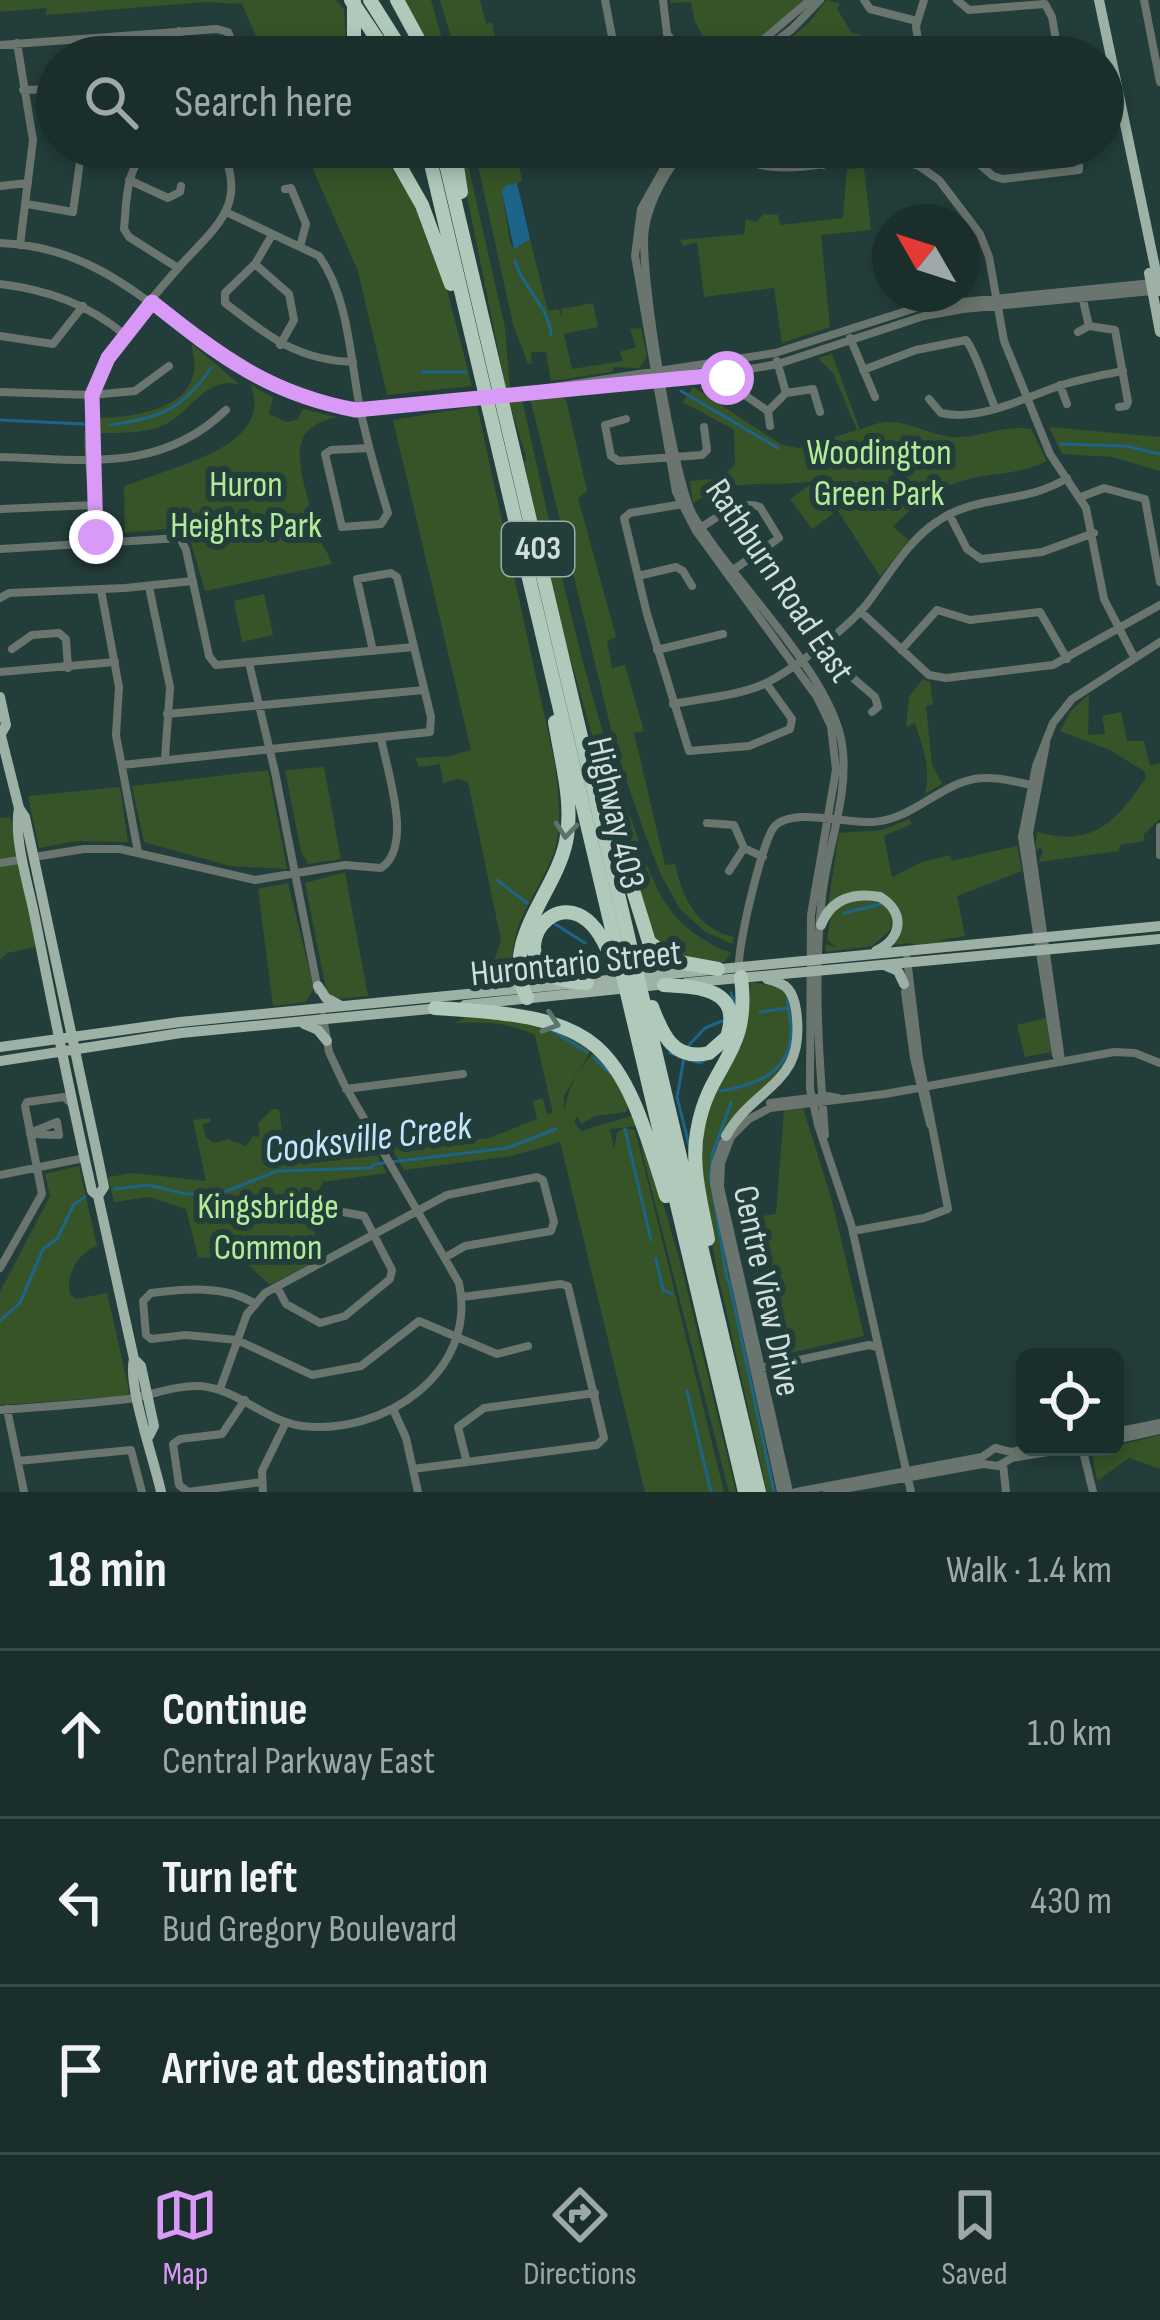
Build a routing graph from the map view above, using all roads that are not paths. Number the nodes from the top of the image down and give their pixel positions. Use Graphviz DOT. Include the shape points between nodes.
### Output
graph roads {
  1 [pos="353,0"];
  2 [pos="370,0"];
  3 [pos="397,0"];
  4 [pos="605,0"];
  5 [pos="663,0"];
  6 [pos="864,0"];
  7 [pos="924,0"];
  8 [pos="957,0"];
  9 [pos="1100,0"];
  10 [pos="1144,0"];
  11 [pos="816,1"];
  12 [pos="798,19"];
  13 [pos="917,21"];
  14 [pos="178,31"];
  15 [pos="111,36"];
  16 [pos="179,36"];
  17 [pos="228,36"];
  18 [pos="353,36"];
  19 [pos="375,36"];
  20 [pos="393,36"];
  21 [pos="417,36"];
  22 [pos="612,36"];
  23 [pos="669,36"];
  24 [pos="773,36"];
  25 [pos="779,36"];
  26 [pos="918,36"];
  27 [pos="1055,36"];
  28 [pos="1107,36"];
  29 [pos="36,42"];
  30 [pos="17,43"];
  31 [pos="0,45"];
  32 [pos="1160,82"];
  33 [pos="22,90"];
  34 [pos="36,90"];
  35 [pos="1124,120"];
  36 [pos="79,168"];
  37 [pos="133,168"];
  38 [pos="229,168"];
  39 [pos="400,168"];
  40 [pos="432,168"];
  41 [pos="447,168"];
  42 [pos="457,168"];
  43 [pos="663,168"];
  44 [pos="672,168"];
  45 [pos="922,168"];
  46 [pos="983,168"];
  47 [pos="1078,168"];
  48 [pos="129,180"];
  49 [pos="29,183"];
  50 [pos="0,186"];
  51 [pos="181,186"];
  52 [pos="286,189"];
  53 [pos="26,204"];
  54 [pos="226,212"];
  55 [pos="272,235"];
  56 [pos="464,239"];
  57 [pos="0,243"];
  58 [pos="20,244"];
  59 [pos="300,247"];
  60 [pos="255,264"];
  61 [pos="178,268"];
  62 [pos="0,284"];
  63 [pos="1157,287"];
  64 [pos="1083,299"];
  65 [pos="152,302"];
  66 [pos="996,303"];
  67 [pos="82,306"];
  68 [pos="1089,326"];
  69 [pos="471,330"];
  70 [pos="1078,332"];
  71 [pos="1160,332"];
  72 [pos="125,335"];
  73 [pos="0,336"];
  74 [pos="849,336"];
  75 [pos="280,345"];
  76 [pos="777,358"];
  77 [pos="353,362"];
  78 [pos="170,367"];
  79 [pos="862,370"];
  80 [pos="1123,371"];
  81 [pos="727,374"];
  82 [pos="658,375"];
  83 [pos="1060,386"];
  84 [pos="0,392"];
  85 [pos="786,394"];
  86 [pos="92,395"];
  87 [pos="494,396"];
  88 [pos="875,397"];
  89 [pos="929,399"];
  90 [pos="1027,400"];
  91 [pos="1067,404"];
  92 [pos="995,407"];
  93 [pos="1119,407"];
  94 [pos="226,410"];
  95 [pos="360,410"];
  96 [pos="768,411"];
  97 [pos="820,412"];
  98 [pos="626,419"];
  99 [pos="770,426"];
  100 [pos="704,427"];
  101 [pos="369,448"];
  102 [pos="0,457"];
  103 [pos="673,457"];
  104 [pos="92,459"];
  105 [pos="1067,478"];
  106 [pos="1081,497"];
  107 [pos="684,504"];
  108 [pos="94,505"];
  109 [pos="0,509"];
  110 [pos="949,514"];
  111 [pos="698,529"];
  112 [pos="1094,533"];
  113 [pos="97,544"];
  114 [pos="0,549"];
  115 [pos="733,570"];
  116 [pos="638,576"];
  117 [pos="193,580"];
  118 [pos="1160,583"];
  119 [pos="149,586"];
  120 [pos="692,586"];
  121 [pos="101,590"];
  122 [pos="791,590"];
  123 [pos="0,598"];
  124 [pos="1160,605"];
  125 [pos="860,611"];
  126 [pos="1117,630"];
  127 [pos="723,634"];
  128 [pos="825,639"];
  129 [pos="1160,642"];
  130 [pos="414,647"];
  131 [pos="12,649"];
  132 [pos="657,650"];
  133 [pos="902,650"];
  134 [pos="373,651"];
  135 [pos="1134,657"];
  136 [pos="1067,659"];
  137 [pos="115,662"];
  138 [pos="796,662"];
  139 [pos="249,663"];
  140 [pos="68,668"];
  141 [pos="0,672"];
  142 [pos="550,675"];
  143 [pos="766,683"];
  144 [pos="424,690"];
  145 [pos="572,696"];
  146 [pos="0,697"];
  147 [pos="674,704"];
  148 [pos="259,706"];
  149 [pos="872,712"];
  150 [pos="167,714"];
  151 [pos="1,733"];
  152 [pos="381,738"];
  153 [pos="269,748"];
  154 [pos="165,759"];
  155 [pos="122,765"];
  156 [pos="1035,786"];
  157 [pos="831,820"];
  158 [pos="707,823"];
  159 [pos="1160,827"];
  160 [pos="744,848"];
  161 [pos="138,852"];
  162 [pos="1160,855"];
  163 [pos="763,857"];
  164 [pos="26,859"];
  165 [pos="0,863"];
  166 [pos="729,871"];
  167 [pos="295,876"];
  168 [pos="821,926"];
  169 [pos="1160,926"];
  170 [pos="1160,939"];
  171 [pos="1042,945"];
  172 [pos="862,954"];
  173 [pos="906,959"];
  174 [pos="740,960"];
  175 [pos="634,963"];
  176 [pos="830,963"];
  177 [pos="881,964"];
  178 [pos="718,969"];
  179 [pos="808,974"];
  180 [pos="587,983"];
  181 [pos="656,983"];
  182 [pos="904,983"];
  183 [pos="318,986"];
  184 [pos="614,986"];
  185 [pos="525,994"];
  186 [pos="52,1003"];
  187 [pos="344,1008"];
  188 [pos="435,1008"];
  189 [pos="323,1015"];
  190 [pos="301,1023"];
  191 [pos="66,1038"];
  192 [pos="327,1041"];
  193 [pos="29,1043"];
  194 [pos="0,1047"];
  195 [pos="102,1047"];
  196 [pos="69,1052"];
  197 [pos="36,1056"];
  198 [pos="0,1061"];
  199 [pos="1061,1061"];
  200 [pos="1160,1064"];
  201 [pos="463,1074"];
  202 [pos="67,1075"];
  203 [pos="83,1088"];
  204 [pos="923,1088"];
  205 [pos="346,1089"];
  206 [pos="817,1100"];
  207 [pos="74,1106"];
  208 [pos="726,1136"];
  209 [pos="84,1158"];
  210 [pos="37,1167"];
  211 [pos="0,1175"];
  212 [pos="98,1196"];
  213 [pos="419,1210"];
  214 [pos="343,1212"];
  215 [pos="853,1231"];
  216 [pos="374,1235"];
  217 [pos="446,1258"];
  218 [pos="0,1268"];
  219 [pos="693,1280"];
  220 [pos="277,1287"];
  221 [pos="713,1291"];
  222 [pos="462,1297"];
  223 [pos="254,1304"];
  224 [pos="237,1340"];
  225 [pos="459,1340"];
  226 [pos="529,1346"];
  227 [pos="878,1347"];
  228 [pos="757,1369"];
  229 [pos="220,1389"];
  230 [pos="596,1393"];
  231 [pos="142,1396"];
  232 [pos="245,1400"];
  233 [pos="393,1409"];
  234 [pos="4,1410"];
  235 [pos="286,1422"];
  236 [pos="1160,1427"];
  237 [pos="1124,1434"];
  238 [pos="1016,1454"];
  239 [pos="1023,1456"];
  240 [pos="1083,1456"];
  241 [pos="466,1459"];
  242 [pos="997,1460"];
  243 [pos="18,1461"];
  244 [pos="413,1469"];
  245 [pos="907,1475"];
  246 [pos="262,1487"];
  247 [pos="24,1492"];
  248 [pos="142,1492"];
  249 [pos="161,1492"];
  250 [pos="418,1492"];
  251 [pos="745,1492"];
  252 [pos="759,1492"];
  253 [pos="789,1492"];
  254 [pos="827,1492"];
  255 [pos="911,1492"];
  256 [pos="1002,1492"];
  257 [pos="1093,1492"];
  1 -- 18 [label="highway"];
  1 -- 19 [label="highway"];
  2 -- 20 [label="highway"];
  3 -- 21 [label="highway"];
  4 -- 22 [label="street"];
  5 -- 23 [label="street"];
  6 -- 13 [label="street" via="870,10"];
  7 -- 13 [label="street"];
  8 -- 27 [label="street" via="969,10 1046,4"];
  9 -- 28 [label="main road"];
  10 -- 32 [label="street"];
  11 -- 12 [label="street"];
  12 -- 24 [label="street"];
  12 -- 25 [label="street"];
  13 -- 26 [label="street"];
  14 -- 15 [label="street"];
  14 -- 16 [label="street"];
  14 -- 17 [label="street" via="224,29"];
  29 -- 30 [label="street"];
  30 -- 31 [label="street"];
  30 -- 33 [label="street"];
  33 -- 34 [label="street"];
  33 -- 49 [label="street" via="33,140"];
  35 -- 63 [label="main road"];
  36 -- 53 [label="street" via="73,212"];
  37 -- 48 [label="street"];
  38 -- 54 [label="street"];
  39 -- 69 [label="highway"];
  40 -- 69 [label="highway, Highway 403 / 403"];
  41 -- 56 [label="highway, Highway 403 / 403"];
  42 -- 56 [label="highway"];
  43 -- 82 [label="street, Rathburn Road East" via="635,238"];
  44 -- 82 [label="street, Rathburn Road East" via="643,239"];
  45 -- 66 [label="street" via="975,226"];
  46 -- 47 [label="street" via="1003,179"];
  48 -- 51 [label="street" via="168,198"];
  48 -- 61 [label="street" via="125,234"];
  49 -- 50 [label="street"];
  49 -- 53 [label="street"];
  52 -- 59 [label="street" via="306,224"];
  53 -- 58 [label="street"];
  54 -- 55 [label="street"];
  54 -- 61 [label="street"];
  55 -- 59 [label="street"];
  55 -- 60 [label="street"];
  56 -- 87 [label="highway, Highway 403 / 403"];
  57 -- 58 [label="street"];
  58 -- 65 [label="street" via="93,266"];
  59 -- 77 [label="street" via="329,270"];
  60 -- 75 [label="street" via="289,294 294,320"];
  60 -- 75 [label="street" via="223,299"];
  61 -- 65 [label="street"];
  62 -- 67 [label="street"];
  63 -- 64 [label="street"];
  63 -- 66 [label="street"];
  63 -- 71 [label="main road"];
  64 -- 66 [label="street"];
  64 -- 68 [label="street"];
  65 -- 72 [label="street"];
  65 -- 95 [label="street" via="271,386"];
  66 -- 74 [label="street"];
  66 -- 90 [label="street"];
  67 -- 72 [label="street"];
  67 -- 73 [label="street" via="53,344"];
  68 -- 70 [label="street"];
  68 -- 80 [label="street" via="1115,329"];
  69 -- 87 [label="highway, Highway 403 / 403"];
  72 -- 86 [label="street"];
  74 -- 76 [label="street"];
  74 -- 79 [label="street"];
  75 -- 77 [label="street" via="322,361"];
  76 -- 81 [label="street"];
  76 -- 82 [label="street"];
  76 -- 85 [label="street"];
  77 -- 95 [label="street"];
  78 -- 86 [label="street" via="135,391"];
  79 -- 88 [label="street"];
  79 -- 92 [label="street" via="966,340"];
  80 -- 83 [label="street"];
  80 -- 93 [label="street" via="1128,402"];
  81 -- 82 [label="street"];
  81 -- 96 [label="street" via="727,383"];
  82 -- 95 [label="street"];
  82 -- 103 [label="street, Rathburn Road East"];
  83 -- 90 [label="street"];
  83 -- 91 [label="street"];
  84 -- 86 [label="street"];
  85 -- 96 [label="street"];
  85 -- 97 [label="street" via="813,389"];
  86 -- 104 [label="street"];
  87 -- 142 [label="highway, Highway 403 / 403"];
  87 -- 145 [label="highway, Highway 403 / 403"];
  89 -- 92 [label="street" via="951,415"];
  90 -- 92 [label="street"];
  90 -- 105 [label="street"];
  94 -- 104 [label="street" via="172,448"];
  95 -- 101 [label="street"];
  96 -- 99 [label="street"];
  98 -- 103 [label="street" via="605,425 610,456"];
  100 -- 103 [label="street" via="705,453"];
  101 -- 101 [label="street" via="331,450 324,458 338,523 348,527 387,517"];
  102 -- 104 [label="street"];
  103 -- 107 [label="street, Rathburn Road East"];
  104 -- 108 [label="street"];
  105 -- 106 [label="street"];
  105 -- 110 [label="street" via="1034,495"];
  106 -- 112 [label="street"];
  106 -- 118 [label="street" via="1104,488 1145,499"];
  107 -- 111 [label="street, Rathburn Road East"];
  107 -- 116 [label="street" via="625,515"];
  108 -- 109 [label="street"];
  108 -- 113 [label="street"];
  110 -- 112 [label="street" via="981,559 1042,552"];
  110 -- 125 [label="street" via="924,532"];
  111 -- 115 [label="street, Rathburn Road East"];
  111 -- 115 [label="street" via="727,511 760,507 778,538"];
  111 -- 138 [label="street, Rathburn Road East"];
  112 -- 126 [label="street" via="1103,599"];
  113 -- 114 [label="street"];
  113 -- 117 [label="street" via="180,538"];
  115 -- 138 [label="street, Rathburn Road East"];
  116 -- 120 [label="street" via="676,567"];
  116 -- 132 [label="street"];
  117 -- 119 [label="street"];
  117 -- 139 [label="street" via="210,660"];
  119 -- 121 [label="street"];
  119 -- 150 [label="street" via="170,687"];
  121 -- 123 [label="street"];
  121 -- 137 [label="street"];
  122 -- 128 [label="street"];
  124 -- 126 [label="street"];
  125 -- 128 [label="street"];
  125 -- 133 [label="street"];
  126 -- 135 [label="street"];
  126 -- 136 [label="street"];
  127 -- 132 [label="street"];
  128 -- 138 [label="street"];
  128 -- 149 [label="street" via="875,697"];
  129 -- 135 [label="street"];
  130 -- 134 [label="street"];
  130 -- 134 [label="street" via="396,575 364,575 357,583"];
  130 -- 144 [label="street"];
  131 -- 140 [label="street" via="32,635 59,633"];
  132 -- 147 [label="street"];
  133 -- 136 [label="street" via="937,678"];
  133 -- 136 [label="street" via="937,610 970,620 1040,612"];
  134 -- 139 [label="street"];
  135 -- 156 [label="street" via="1072,699 1053,723"];
  137 -- 140 [label="street"];
  137 -- 155 [label="street"];
  138 -- 143 [label="street"];
  138 -- 157 [label="street, Rathburn Road East" via="831,726"];
  139 -- 148 [label="street"];
  140 -- 141 [label="street"];
  142 -- 184 [label="highway, Highway 403 / 403"];
  142 -- 185 [label="highway, one-way" via="569,821 558,867 523,937"];
  143 -- 147 [label="street"];
  143 -- 147 [label="street" via="793,726 749,746 692,752"];
  144 -- 148 [label="street"];
  144 -- 152 [label="street" via="430,732"];
  145 -- 175 [label="highway, Highway 403 / 403"];
  145 -- 178 [label="highway" via="649,942 670,959"];
  146 -- 151 [label="main road"];
  148 -- 150 [label="street"];
  148 -- 153 [label="street"];
  150 -- 154 [label="street"];
  151 -- 164 [label="main road"];
  152 -- 153 [label="street"];
  152 -- 167 [label="street" via="398,828 391,860"];
  153 -- 154 [label="street"];
  153 -- 167 [label="street"];
  154 -- 155 [label="street"];
  155 -- 161 [label="street"];
  156 -- 157 [label="street" via="975,779 885,821"];
  156 -- 171 [label="street" via="1023,826"];
  157 -- 163 [label="street" via="781,821"];
  157 -- 168 [label="street, Rathburn Road East"];
  157 -- 179 [label="street, Rathburn Road East" via="812,899"];
  158 -- 160 [label="street" via="734,825"];
  159 -- 162 [label="street"];
  160 -- 163 [label="street"];
  160 -- 166 [label="street"];
  161 -- 164 [label="street" via="90,848"];
  161 -- 167 [label="street" via="242,879"];
  163 -- 174 [label="street"];
  164 -- 165 [label="street"];
  164 -- 186 [label="main road"];
  164 -- 191 [label="main road"];
  167 -- 183 [label="street"];
  168 -- 172 [label="main road" via="839,900 885,899 898,915 896,936"];
  168 -- 179 [label="street, Rathburn Road East"];
  169 -- 171 [label="main road, Hurontario Street"];
  170 -- 171 [label="main road, Hurontario Street"];
  171 -- 173 [label="main road, Hurontario Street"];
  171 -- 173 [label="main road, Hurontario Street" via="970,944"];
  171 -- 199 [label="street"];
  172 -- 173 [label="main road, Hurontario Street"];
  172 -- 176 [label="main road, Hurontario Street"];
  173 -- 177 [label="main road, Hurontario Street"];
  173 -- 182 [label="street"];
  173 -- 204 [label="street"];
  174 -- 178 [label="main road, Hurontario Street"];
  174 -- 179 [label="main road, Hurontario Street"];
  174 -- 181 [label="main road, Hurontario Street"];
  174 -- 208 [label="main road" via="790,989 798,1041 783,1078"];
  174 -- 221 [label="highway" via="742,1028 703,1107 695,1148"];
  175 -- 181 [label="highway" via="672,1046 694,1056 719,1047 730,1022 720,997"];
  175 -- 221 [label="highway, Highway 403 / 403"];
  176 -- 177 [label="main road, Hurontario Street"];
  176 -- 179 [label="main road, Hurontario Street"];
  177 -- 182 [label="main road"];
  178 -- 181 [label="main road, Hurontario Street"];
  179 -- 206 [label="street"];
  180 -- 184 [label="main road, Hurontario Street"];
  180 -- 184 [label="highway" via="555,977 538,963 536,935 553,915 574,912 593,922"];
  180 -- 185 [label="main road, Hurontario Street"];
  181 -- 184 [label="main road, Hurontario Street"];
  182 -- 204 [label="street"];
  183 -- 187 [label="main road"];
  183 -- 189 [label="street"];
  184 -- 185 [label="main road, Hurontario Street"];
  184 -- 219 [label="highway, Highway 403 / 403"];
  185 -- 187 [label="main road, Hurontario Street"];
  185 -- 188 [label="main road, Hurontario Street"];
  186 -- 191 [label="main road"];
  186 -- 193 [label="main road" via="52,1031"];
  187 -- 189 [label="main road, Hurontario Street"];
  188 -- 189 [label="main road, Hurontario Street"];
  188 -- 219 [label="highway, one-way" via="549,1021 608,1057 638,1109"];
  189 -- 190 [label="main road, Hurontario Street"];
  189 -- 191 [label="main road, Hurontario Street"];
  189 -- 192 [label="street"];
  190 -- 192 [label="main road"];
  190 -- 195 [label="main road, Hurontario Street"];
  191 -- 193 [label="main road, Hurontario Street"];
  191 -- 196 [label="main road"];
  192 -- 205 [label="street"];
  193 -- 194 [label="main road, Hurontario Street"];
  195 -- 196 [label="main road, Hurontario Street"];
  195 -- 203 [label="main road" via="84,1055"];
  196 -- 197 [label="main road, Hurontario Street"];
  196 -- 202 [label="main road"];
  196 -- 203 [label="main road"];
  197 -- 198 [label="main road, Hurontario Street"];
  197 -- 202 [label="main road" via="56,1059"];
  199 -- 200 [label="street" via="1121,1051"];
  199 -- 204 [label="street"];
  201 -- 205 [label="street"];
  202 -- 207 [label="main road"];
  203 -- 212 [label="main road" via="104,1187"];
  204 -- 206 [label="street"];
  204 -- 215 [label="street" via="948,1209"];
  205 -- 213 [label="street"];
  206 -- 208 [label="street, Centre View Drive" via="763,1106"];
  206 -- 215 [label="street"];
  206 -- 228 [label="street, Centre View Drive" via="748,1119 720,1169"];
  207 -- 209 [label="main road"];
  207 -- 210 [label="street" via="64,1097 26,1102"];
  208 -- 228 [label="street, Centre View Drive" via="714,1184"];
  209 -- 210 [label="street"];
  209 -- 212 [label="main road"];
  210 -- 211 [label="street"];
  210 -- 218 [label="street" via="41,1197"];
  212 -- 231 [label="main road"];
  213 -- 216 [label="street"];
  213 -- 217 [label="street"];
  213 -- 217 [label="street" via="458,1192 545,1183 551,1231 465,1246"];
  214 -- 216 [label="street" via="361,1214"];
  215 -- 227 [label="street"];
  216 -- 220 [label="street"];
  216 -- 220 [label="street" via="392,1275 345,1316 312,1322"];
  217 -- 222 [label="street"];
  219 -- 251 [label="highway, Highway 403 / 403"];
  220 -- 223 [label="street"];
  221 -- 252 [label="highway, Highway 403 / 403"];
  222 -- 225 [label="street"];
  222 -- 230 [label="street" via="568,1286"];
  223 -- 224 [label="street"];
  223 -- 224 [label="street" via="203,1290 154,1292 143,1301 151,1339"];
  224 -- 225 [label="street" via="311,1376 361,1366 419,1321"];
  224 -- 229 [label="street"];
  225 -- 226 [label="street" via="497,1354"];
  225 -- 233 [label="street" via="441,1369"];
  227 -- 228 [label="street"];
  227 -- 245 [label="street"];
  228 -- 253 [label="street, Centre View Drive"];
  229 -- 231 [label="street"];
  229 -- 232 [label="street"];
  230 -- 241 [label="street" via="475,1411 458,1427"];
  230 -- 241 [label="street" via="601,1443"];
  231 -- 234 [label="street"];
  231 -- 249 [label="main road"];
  232 -- 235 [label="street"];
  232 -- 246 [label="street" via="223,1434 176,1441 175,1467 188,1492"];
  233 -- 235 [label="street" via="328,1425"];
  233 -- 244 [label="street"];
  234 -- 243 [label="street"];
  235 -- 246 [label="street"];
  236 -- 237 [label="street"];
  238 -- 242 [label="street"];
  239 -- 242 [label="street"];
  240 -- 257 [label="street"];
  241 -- 244 [label="street"];
  242 -- 245 [label="street"];
  242 -- 256 [label="street"];
  243 -- 247 [label="street"];
  243 -- 248 [label="street" via="131,1450"];
  244 -- 250 [label="street"];
  245 -- 253 [label="street"];
  245 -- 254 [label="street"];
  245 -- 255 [label="street"];
}
